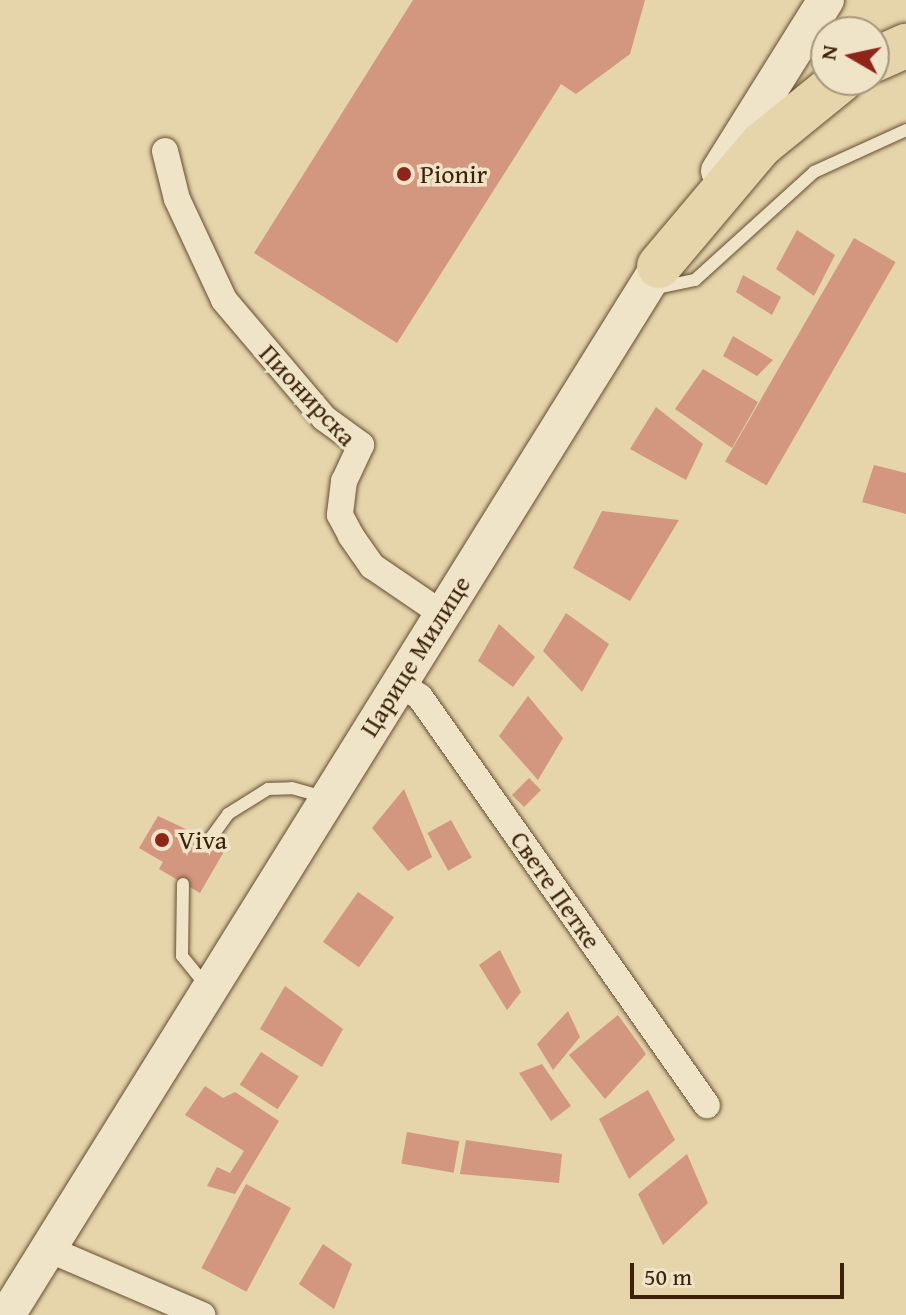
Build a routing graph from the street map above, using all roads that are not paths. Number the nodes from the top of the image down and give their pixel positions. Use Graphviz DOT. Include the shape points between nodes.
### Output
graph roads {
  1 [pos="826,0"];
  2 [pos="821,96"];
  3 [pos="906,130"];
  4 [pos="165,151"];
  5 [pos="652,278"];
  6 [pos="441,613"];
  7 [pos="399,682"];
  8 [pos="326,798"];
  9 [pos="210,839"];
  10 [pos="183,884"];
  11 [pos="209,988"];
  12 [pos="707,1105"];
  13 [pos="48,1249"];
  14 [pos="7,1315"];
  15 [pos="202,1315"];
  1 -- 5 [label="main road, Царице Милице"];
  2 -- 5 [label="highway" via="761,145"];
  3 -- 5 [label="lane" via="814,172 695,280"];
  4 -- 6 [label="street, Пионирска" via="177,199 224,300 324,418 361,445 341,504 351,536 372,566"];
  5 -- 6 [label="main road, Царице Милице"];
  6 -- 7 [label="main road, Царице Милице"];
  7 -- 8 [label="main road, Царице Милице"];
  7 -- 12 [label="street, Свете Петке" via="420,697"];
  8 -- 9 [label="lane" via="292,788 268,789 228,814"];
  8 -- 11 [label="main road, Царице Милице"];
  10 -- 11 [label="lane" via="182,956"];
  11 -- 13 [label="main road, Царице Милице"];
  13 -- 14 [label="main road, Царице Милице"];
  13 -- 15 [label="street"];
}
